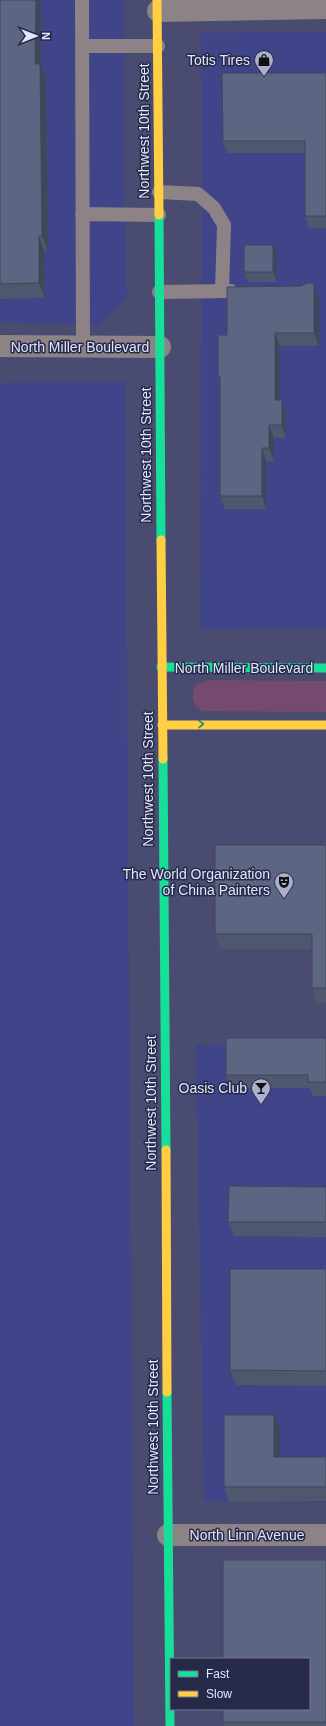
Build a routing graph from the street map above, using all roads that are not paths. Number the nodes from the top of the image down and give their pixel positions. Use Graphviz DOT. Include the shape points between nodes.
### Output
graph roads {
  1 [pos="82,0"];
  2 [pos="158,6"];
  3 [pos="326,8"];
  4 [pos="82,46"];
  5 [pos="158,46"];
  6 [pos="159,192"];
  7 [pos="82,214"];
  8 [pos="159,214"];
  9 [pos="222,291"];
  10 [pos="245,291"];
  11 [pos="159,292"];
  12 [pos="0,346"];
  13 [pos="83,347"];
  14 [pos="160,347"];
  15 [pos="161,668"];
  16 [pos="326,668"];
  17 [pos="162,725"];
  18 [pos="326,725"];
  19 [pos="168,1535"];
  20 [pos="326,1535"];
  21 [pos="170,1726"];
  1 -- 4 [label="lane"];
  2 -- 3 [label="street"];
  2 -- 5 [label="main road, Northwest 10th Street"];
  4 -- 5 [label="lane"];
  4 -- 7 [label="lane"];
  5 -- 6 [label="main road, Northwest 10th Street"];
  6 -- 8 [label="main road, Northwest 10th Street"];
  6 -- 9 [label="lane" via="198,194 214,208 224,225"];
  7 -- 8 [label="lane"];
  7 -- 13 [label="lane"];
  8 -- 11 [label="main road, Northwest 10th Street"];
  9 -- 10 [label="lane"];
  9 -- 11 [label="lane"];
  11 -- 14 [label="main road, Northwest 10th Street"];
  12 -- 13 [label="street, North Miller Boulevard"];
  13 -- 14 [label="street, North Miller Boulevard"];
  14 -- 15 [label="main road, Northwest 10th Street"];
  15 -- 16 [label="main road, North Miller Boulevard"];
  15 -- 17 [label="main road, Northwest 10th Street"];
  17 -- 18 [label="main road, one-way"];
  17 -- 19 [label="main road, Northwest 10th Street"];
  19 -- 20 [label="street, North Linn Avenue"];
  19 -- 21 [label="main road, Northwest 10th Street"];
}
